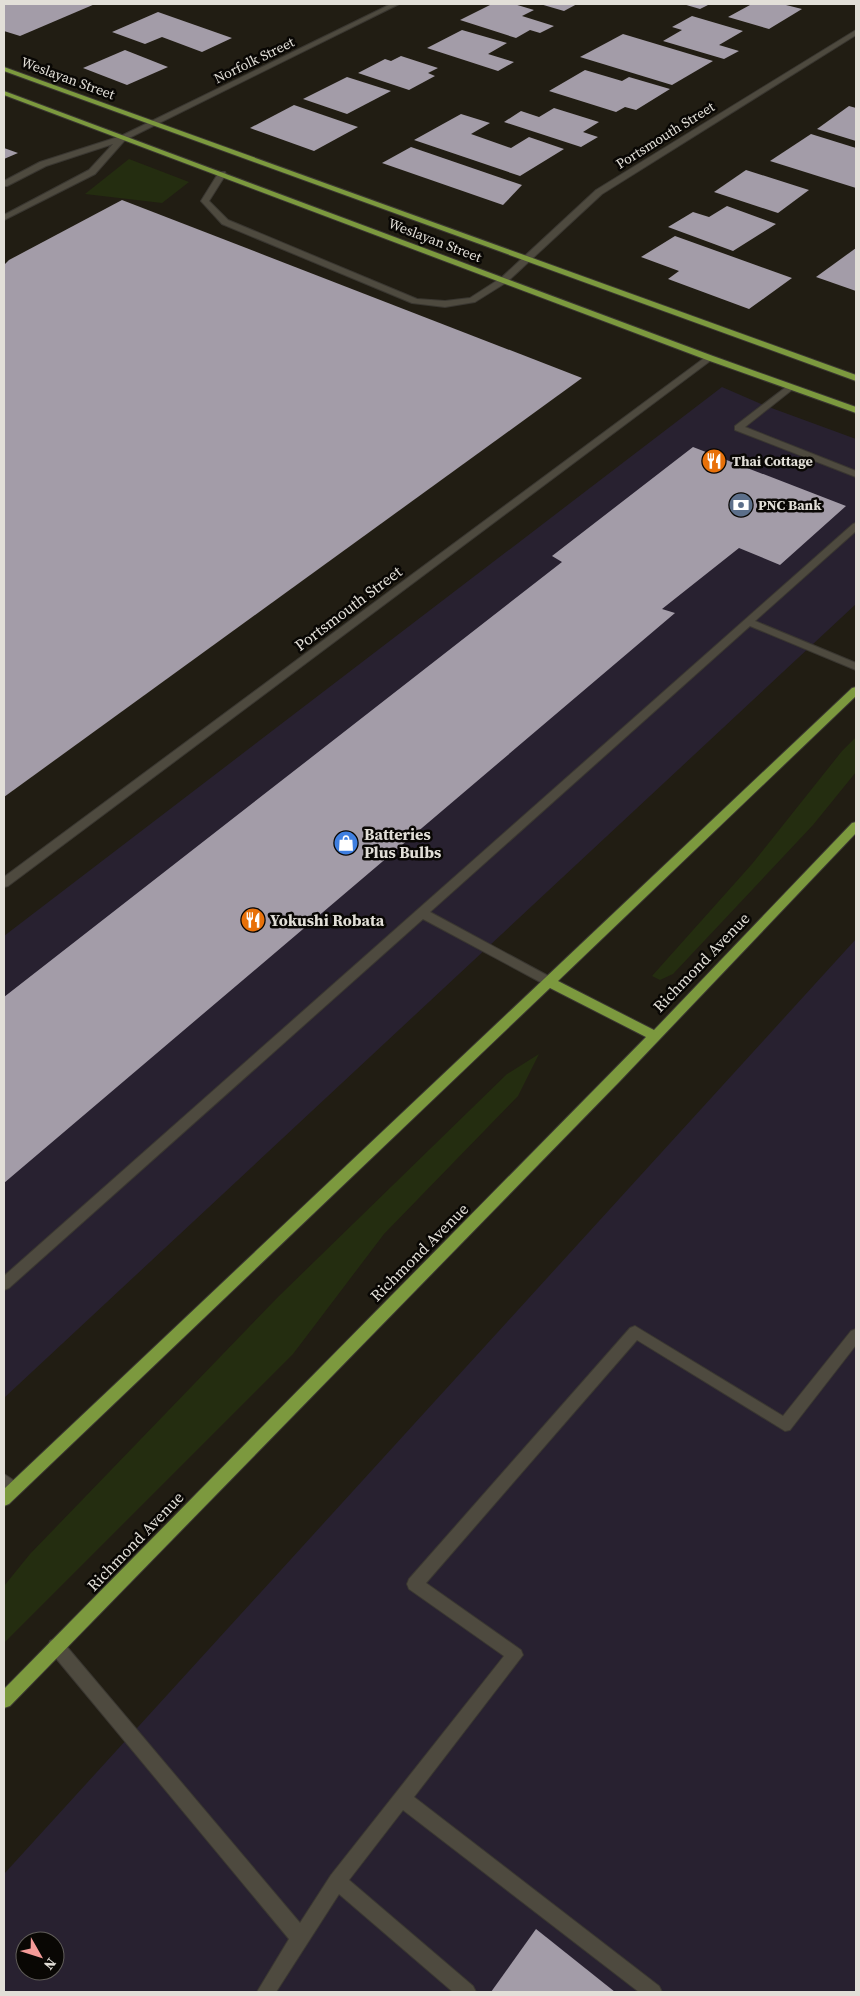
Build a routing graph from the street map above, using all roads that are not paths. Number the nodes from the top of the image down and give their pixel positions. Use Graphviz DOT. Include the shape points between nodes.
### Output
graph roads {
  1 [pos="396,4"];
  2 [pos="856,32"];
  3 [pos="4,69"];
  4 [pos="4,93"];
  5 [pos="153,124"];
  6 [pos="124,138"];
  7 [pos="222,174"];
  8 [pos="4,184"];
  9 [pos="4,218"];
  10 [pos="528,259"];
  11 [pos="504,280"];
  12 [pos="710,358"];
  13 [pos="856,378"];
  14 [pos="790,387"];
  15 [pos="856,410"];
  16 [pos="856,474"];
  17 [pos="856,526"];
  18 [pos="749,622"];
  19 [pos="856,666"];
  20 [pos="856,690"];
  21 [pos="856,826"];
  22 [pos="4,883"];
  23 [pos="422,913"];
  24 [pos="548,981"];
  25 [pos="655,1036"];
  26 [pos="4,1284"];
  27 [pos="856,1334"];
  28 [pos="7,1489"];
  29 [pos="56,1646"];
  30 [pos="4,1700"];
  31 [pos="402,1798"];
  32 [pos="337,1881"];
  33 [pos="301,1939"];
  34 [pos="266,1992"];
  35 [pos="467,1992"];
  36 [pos="653,1992"];
  1 -- 5 [label="street, Norfolk Street"];
  2 -- 10 [label="street, Portsmouth Street" via="599,192"];
  3 -- 5 [label="main road, Weslayan Street"];
  4 -- 6 [label="main road, Weslayan Street"];
  5 -- 6 [label="street, Norfolk Street"];
  5 -- 10 [label="main road, Weslayan Street"];
  6 -- 7 [label="main road, Weslayan Street"];
  6 -- 8 [label="street, Norfolk Street" via="43,164"];
  6 -- 9 [label="street, Norfolk Street" via="92,172"];
  7 -- 11 [label="main road, Weslayan Street"];
  7 -- 11 [label="street, Portsmouth Street" via="205,201 225,222 415,301 445,304 472,300"];
  10 -- 11 [label="street, Portsmouth Street"];
  10 -- 13 [label="main road, Weslayan Street"];
  11 -- 12 [label="main road, Weslayan Street"];
  12 -- 14 [label="main road, Weslayan Street"];
  12 -- 22 [label="street, Portsmouth Street"];
  14 -- 15 [label="main road, Weslayan Street"];
  14 -- 16 [label="street" via="738,428"];
  17 -- 18 [label="street"];
  18 -- 19 [label="street"];
  18 -- 23 [label="street"];
  20 -- 24 [label="main road"];
  21 -- 25 [label="main road, Richmond Avenue"];
  23 -- 24 [label="street"];
  23 -- 26 [label="street"];
  24 -- 25 [label="main road"];
  24 -- 28 [label="main road"];
  25 -- 29 [label="main road, Richmond Avenue"];
  27 -- 31 [label="street" via="785,1425 635,1332 415,1584 515,1655"];
  29 -- 30 [label="main road, Richmond Avenue"];
  29 -- 33 [label="street"];
  31 -- 32 [label="street"];
  31 -- 36 [label="street"];
  32 -- 33 [label="street"];
  32 -- 35 [label="street"];
  33 -- 34 [label="street"];
}
